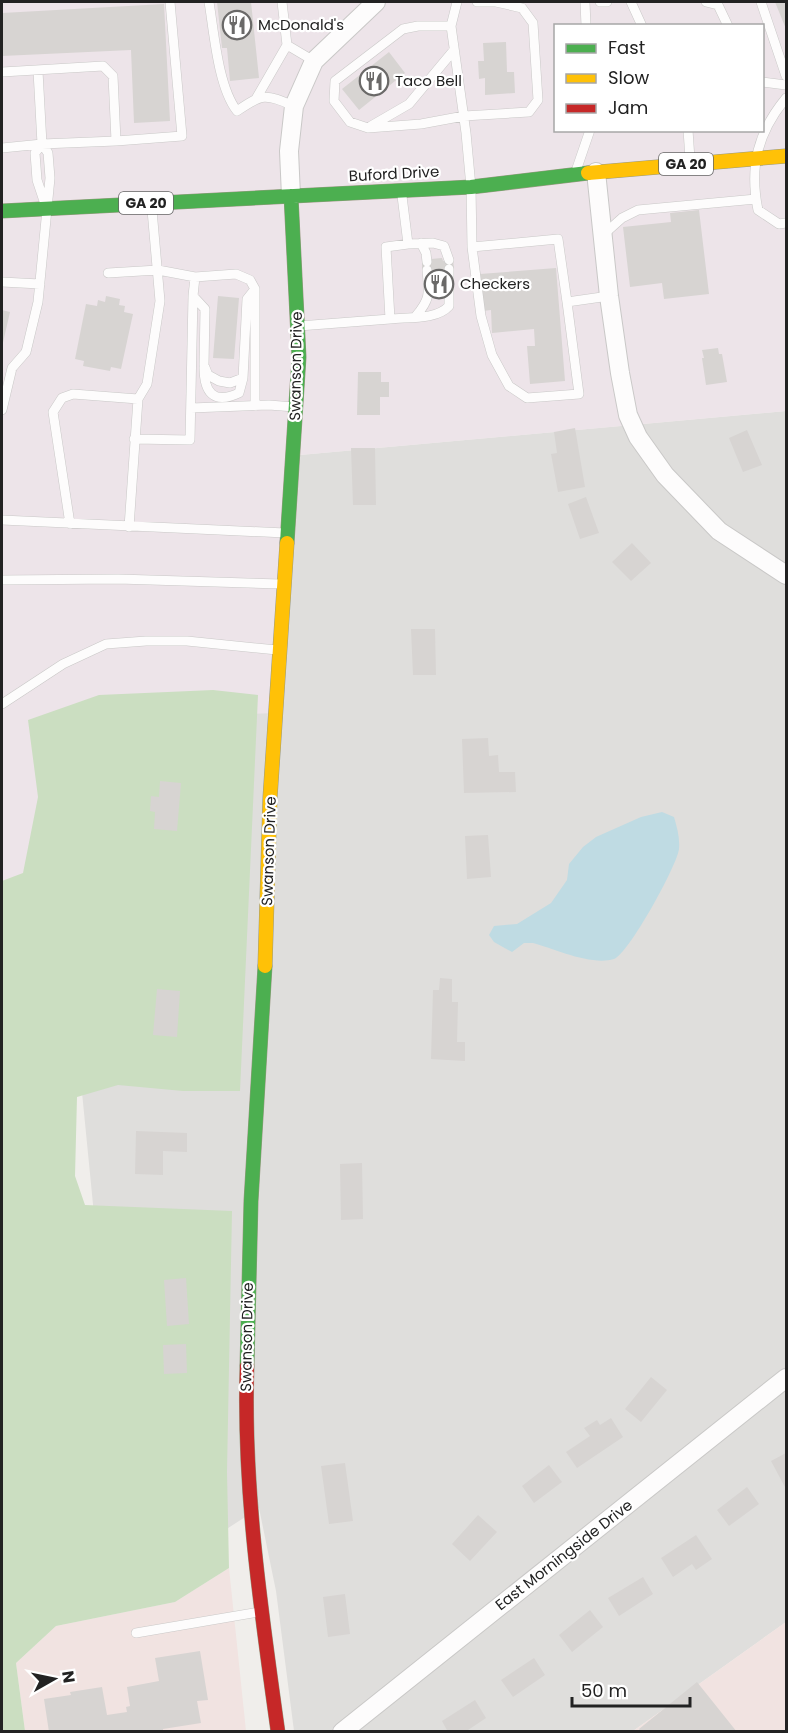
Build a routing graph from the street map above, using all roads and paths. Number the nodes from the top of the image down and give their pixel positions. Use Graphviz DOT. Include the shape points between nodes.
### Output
graph roads {
  1 [pos="170,2"];
  2 [pos="209,2"];
  3 [pos="282,2"];
  4 [pos="376,2"];
  5 [pos="457,2"];
  6 [pos="477,2"];
  7 [pos="585,2"];
  8 [pos="600,2"];
  9 [pos="607,2"];
  10 [pos="632,2"];
  11 [pos="706,2"];
  12 [pos="761,2"];
  13 [pos="586,24"];
  14 [pos="641,24"];
  15 [pos="727,24"];
  16 [pos="451,26"];
  17 [pos="287,45"];
  18 [pos="454,50"];
  19 [pos="314,61"];
  20 [pos="38,71"];
  21 [pos="2,72"];
  22 [pos="786,76"];
  23 [pos="764,82"];
  24 [pos="786,85"];
  25 [pos="257,97"];
  26 [pos="786,98"];
  27 [pos="294,105"];
  28 [pos="464,116"];
  29 [pos="368,128"];
  30 [pos="589,132"];
  31 [pos="688,132"];
  32 [pos="116,141"];
  33 [pos="42,144"];
  34 [pos="2,148"];
  35 [pos="783,158"];
  36 [pos="755,159"];
  37 [pos="691,164"];
  38 [pos="596,172"];
  39 [pos="574,175"];
  40 [pos="471,187"];
  41 [pos="401,190"];
  42 [pos="291,196"];
  43 [pos="756,200"];
  44 [pos="151,203"];
  45 [pos="47,209"];
  46 [pos="2,211"];
  47 [pos="786,223"];
  48 [pos="603,235"];
  49 [pos="421,243"];
  50 [pos="408,244"];
  51 [pos="472,247"];
  52 [pos="158,270"];
  53 [pos="108,273"];
  54 [pos="195,277"];
  55 [pos="2,282"];
  56 [pos="40,284"];
  57 [pos="255,289"];
  58 [pos="193,296"];
  59 [pos="609,296"];
  60 [pos="567,302"];
  61 [pos="416,316"];
  62 [pos="390,319"];
  63 [pos="299,326"];
  64 [pos="204,365"];
  65 [pos="243,378"];
  66 [pos="138,399"];
  67 [pos="255,406"];
  68 [pos="296,407"];
  69 [pos="191,408"];
  70 [pos="2,410"];
  71 [pos="134,439"];
  72 [pos="2,520"];
  73 [pos="70,524"];
  74 [pos="129,526"];
  75 [pos="288,533"];
  76 [pos="786,575"];
  77 [pos="2,580"];
  78 [pos="284,584"];
  79 [pos="280,650"];
  80 [pos="2,704"];
  81 [pos="786,1378"];
  82 [pos="261,1612"];
  83 [pos="136,1633"];
  84 [pos="278,1731"];
  85 [pos="342,1731"];
  1 -- 32 [label="lane" via="182,136"];
  2 -- 25 [label="lane" via="230,102 237,111"];
  3 -- 17 [label="lane"];
  4 -- 19 [label="street, Swanson Drive"];
  5 -- 16 [label="lane"];
  6 -- 28 [label="lane" via="522,8 533,23 538,100 529,112"];
  7 -- 13 [label="lane"];
  8 -- 9 [label="lane"];
  10 -- 14 [label="lane"];
  11 -- 15 [label="lane" via="718,5"];
  12 -- 22 [label="lane"];
  16 -- 18 [label="lane"];
  16 -- 29 [label="lane" via="403,29 335,81 334,101 350,122"];
  17 -- 19 [label="lane"];
  17 -- 25 [label="lane"];
  18 -- 28 [label="lane"];
  18 -- 29 [label="lane" via="409,104"];
  19 -- 27 [label="street, Swanson Drive"];
  20 -- 21 [label="lane"];
  20 -- 32 [label="lane" via="103,66 113,76"];
  20 -- 33 [label="lane"];
  23 -- 24 [label="lane"];
  25 -- 27 [label="lane" via="272,97"];
  26 -- 36 [label="lane" via="774,112"];
  27 -- 42 [label="street, Swanson Drive" via="289,151"];
  28 -- 29 [label="lane"];
  28 -- 40 [label="lane"];
  30 -- 39 [label="lane"];
  31 -- 37 [label="lane"];
  32 -- 33 [label="lane"];
  33 -- 34 [label="lane"];
  33 -- 45 [label="lane" via="48,153 50,178"];
  35 -- 36 [label="main road, Buford Drive / GA 20"];
  36 -- 37 [label="main road, Buford Drive / GA 20"];
  36 -- 43 [label="lane"];
  37 -- 38 [label="main road, Buford Drive / GA 20"];
  38 -- 39 [label="main road, Buford Drive / GA 20"];
  38 -- 48 [label="street"];
  39 -- 40 [label="main road, Buford Drive / GA 20"];
  40 -- 41 [label="main road, Buford Drive / GA 20"];
  40 -- 51 [label="lane"];
  41 -- 42 [label="main road, Buford Drive / GA 20"];
  41 -- 50 [label="lane"];
  42 -- 44 [label="main road, Buford Drive / GA 20"];
  42 -- 63 [label="main road, Swanson Drive"];
  43 -- 47 [label="lane" via="758,210 778,224"];
  43 -- 48 [label="lane" via="638,210"];
  44 -- 45 [label="main road, Buford Drive / GA 20"];
  44 -- 52 [label="lane"];
  45 -- 46 [label="main road, Buford Drive / GA 20"];
  45 -- 56 [label="lane"];
  48 -- 59 [label="street"];
  49 -- 50 [label="lane"];
  49 -- 61 [label="lane" via="426,253 429,295"];
  49 -- 61 [label="lane" via="444,246 449,264 449,306 441,313"];
  50 -- 62 [label="lane" via="386,247"];
  51 -- 60 [label="lane" via="558,239"];
  51 -- 60 [label="lane" via="481,316 492,355 509,386 527,398 579,394"];
  52 -- 53 [label="lane"];
  52 -- 54 [label="lane"];
  52 -- 66 [label="lane" via="160,301 150,367 147,384"];
  54 -- 57 [label="lane" via="236,274 250,280"];
  54 -- 58 [label="lane"];
  55 -- 56 [label="lane"];
  56 -- 70 [label="lane" via="26,352 12,369"];
  57 -- 65 [label="lane" via="247,299"];
  57 -- 67 [label="lane"];
  58 -- 64 [label="lane" via="205,309"];
  58 -- 69 [label="lane"];
  59 -- 60 [label="lane"];
  59 -- 76 [label="street" via="628,415 638,436 664,475 719,531"];
  61 -- 62 [label="lane"];
  62 -- 63 [label="lane"];
  63 -- 68 [label="main road, Swanson Drive"];
  64 -- 65 [label="lane" via="208,375 219,381 230,383"];
  64 -- 65 [label="lane" via="204,384 208,392 219,397 239,393"];
  66 -- 71 [label="lane"];
  66 -- 73 [label="lane" via="73,394 62,398 53,412"];
  67 -- 68 [label="lane"];
  67 -- 69 [label="lane"];
  68 -- 75 [label="main road, Swanson Drive"];
  69 -- 71 [label="lane" via="190,440"];
  71 -- 74 [label="lane"];
  72 -- 73 [label="lane"];
  73 -- 74 [label="lane"];
  74 -- 75 [label="lane"];
  75 -- 78 [label="main road, Swanson Drive"];
  77 -- 78 [label="lane"];
  78 -- 79 [label="main road, Swanson Drive"];
  79 -- 80 [label="lane" via="187,641 106,644 63,664"];
  79 -- 82 [label="main road, Swanson Drive" via="247,1296 248,1454"];
  81 -- 85 [label="street, East Morningside Drive"];
  82 -- 83 [label="lane"];
  82 -- 84 [label="main road, Swanson Drive"];
}
